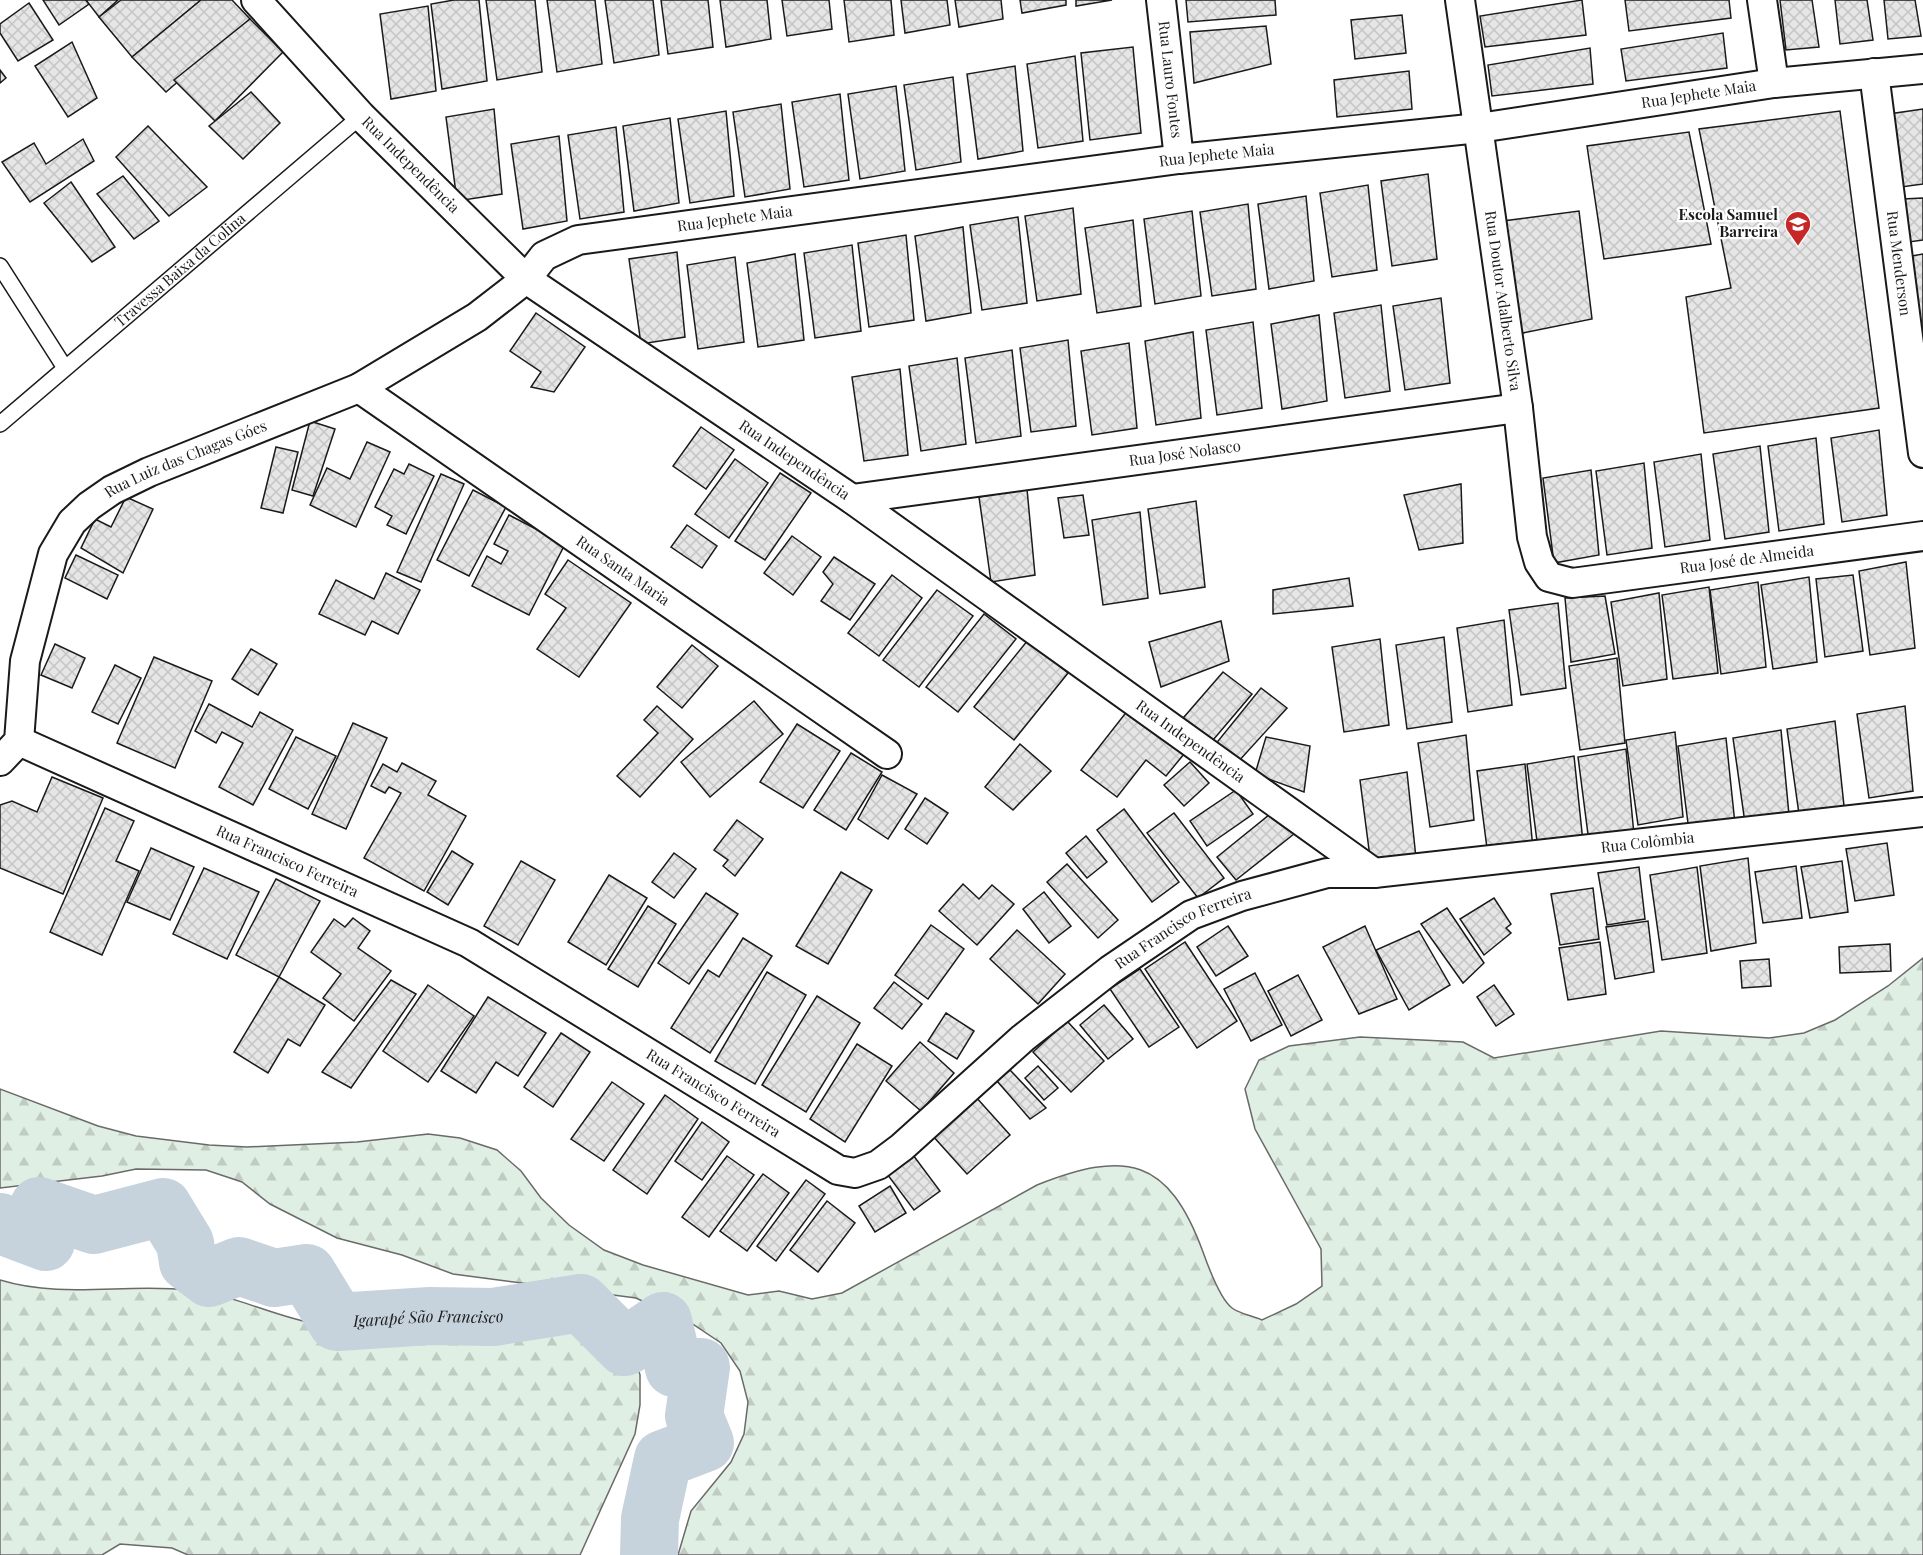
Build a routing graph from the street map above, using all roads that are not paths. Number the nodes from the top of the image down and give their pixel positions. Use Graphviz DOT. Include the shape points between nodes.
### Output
graph roads {
  1 [pos="256,0"];
  2 [pos="1161,0"];
  3 [pos="1460,0"];
  4 [pos="1762,0"];
  5 [pos="1923,69"];
  6 [pos="1874,73"];
  7 [pos="1774,83"];
  8 [pos="361,116"];
  9 [pos="1479,128"];
  10 [pos="1179,159"];
  11 [pos="0,266"];
  12 [pos="526,279"];
  13 [pos="1917,359"];
  14 [pos="65,368"];
  15 [pos="359,388"];
  16 [pos="1518,408"];
  17 [pos="0,424"];
  18 [pos="1923,453"];
  19 [pos="852,498"];
  20 [pos="1923,536"];
  21 [pos="1572,583"];
  22 [pos="10,751"];
  23 [pos="887,754"];
  24 [pos="1923,812"];
  25 [pos="1374,873"];
  1 -- 8 [label="street, Rua Independência"];
  2 -- 10 [label="street, Rua Lauro Fontes"];
  3 -- 9 [label="street, Rua Doutor Adalberto Silva"];
  4 -- 7 [label="street"];
  5 -- 6 [label="street, Rua Jephete Maia"];
  6 -- 7 [label="street, Rua Jephete Maia"];
  6 -- 13 [label="street, Rua Menderson"];
  7 -- 9 [label="street, Rua Jephete Maia"];
  8 -- 12 [label="street, Rua Independência"];
  8 -- 14 [label="lane, Travessa Baixa da Colina"];
  9 -- 10 [label="street, Rua Jephete Maia"];
  9 -- 16 [label="street, Rua Doutor Adalberto Silva"];
  10 -- 12 [label="street, Rua Jephete Maia" via="578,240 544,256"];
  11 -- 14 [label="lane"];
  12 -- 15 [label="street, Rua Luiz das Chagas Góes" via="477,317"];
  12 -- 19 [label="street, Rua Independência"];
  13 -- 18 [label="street, Rua Menderson"];
  14 -- 17 [label="lane, Travessa Baixa da Colina"];
  15 -- 22 [label="street, Rua Luiz das Chagas Góes" via="149,472 112,490 72,522 52,554 25,661"];
  15 -- 23 [label="street, Rua Santa Maria"];
  16 -- 19 [label="street, Rua José Nolasco"];
  16 -- 21 [label="street, Rua Doutor Adalberto Silva" via="1529,523 1536,554 1549,577"];
  19 -- 25 [label="street, Rua Independência"];
  20 -- 21 [label="street, Rua José de Almeida"];
  22 -- 25 [label="street, Rua Francisco Ferreira" via="469,943 838,1170 855,1173 878,1165 902,1147 1023,1038 1110,970 1191,915 1242,896 1327,873"];
  24 -- 25 [label="street, Rua Colômbia"];
}
